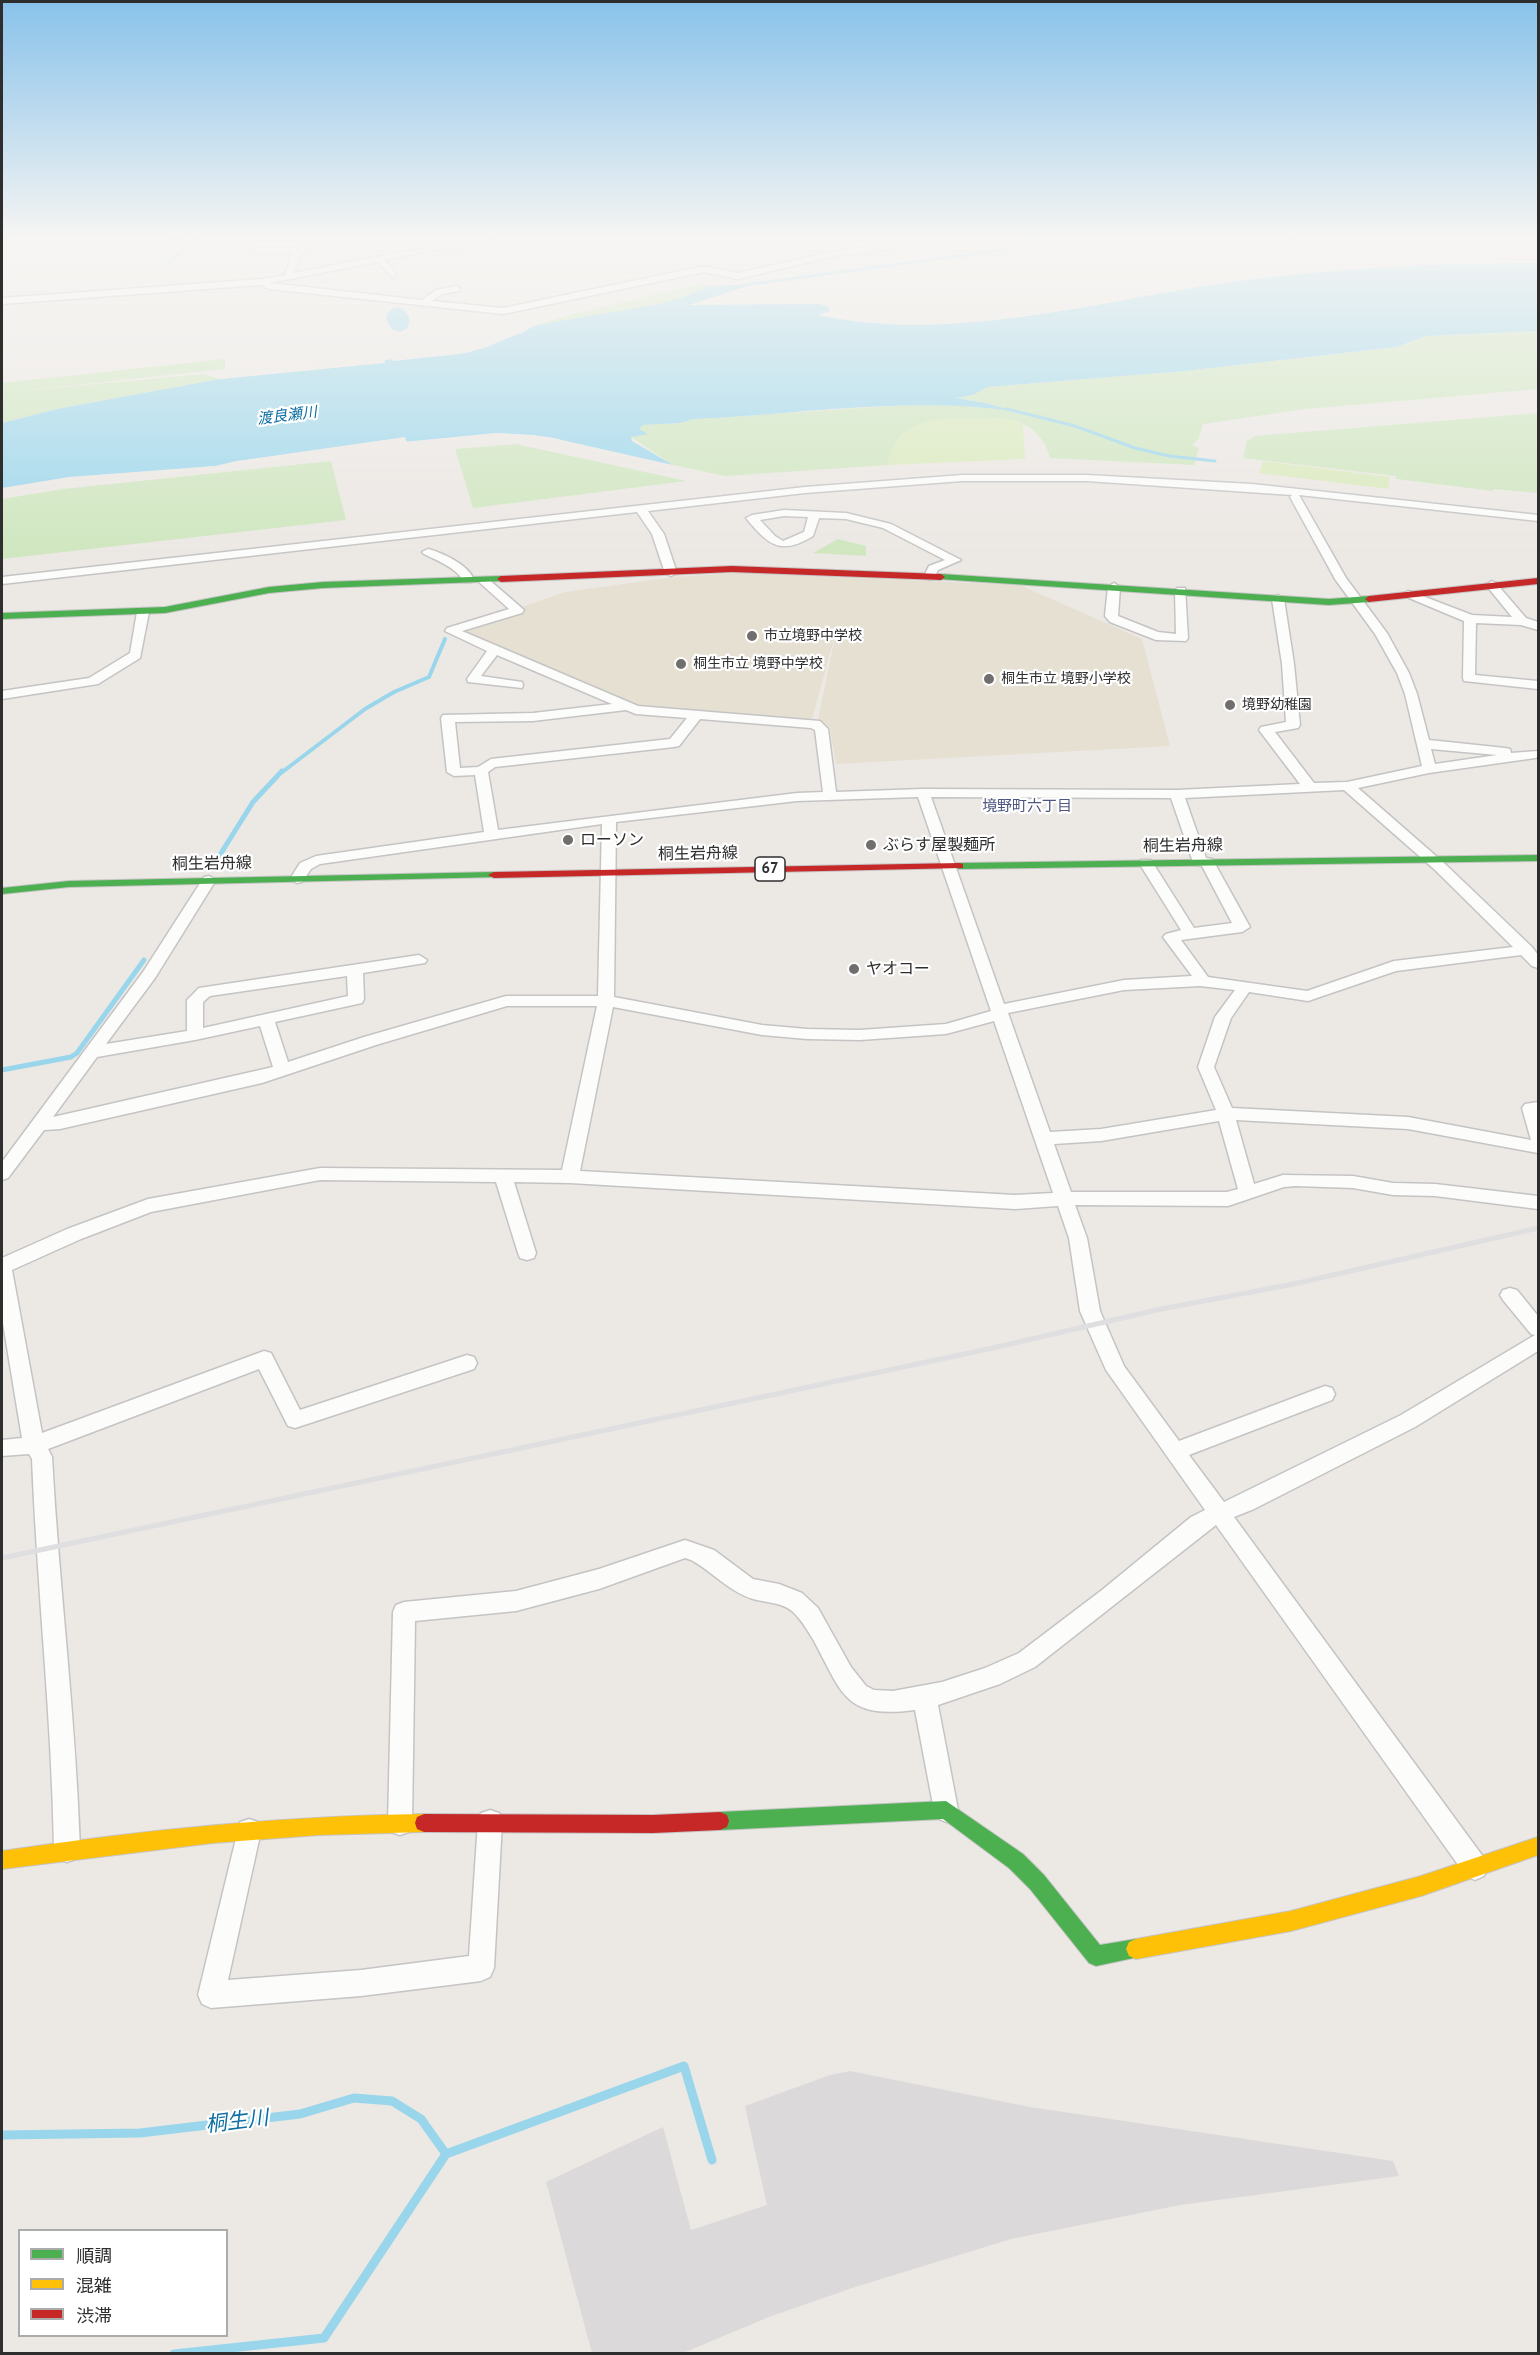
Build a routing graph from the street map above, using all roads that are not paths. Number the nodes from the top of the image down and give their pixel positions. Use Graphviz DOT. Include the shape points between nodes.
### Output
graph roads {
  1 [pos="778,493"];
  2 [pos="1295,497"];
  3 [pos="640,508"];
  4 [pos="784,513"];
  5 [pos="814,514"];
  6 [pos="1539,518"];
  7 [pos="428,552"];
  8 [pos="672,573"];
  9 [pos="930,576"];
  10 [pos="2,580"];
  11 [pos="468,580"];
  12 [pos="483,580"];
  13 [pos="1539,580"];
  14 [pos="1492,585"];
  15 [pos="1114,587"];
  16 [pos="1181,591"];
  17 [pos="1408,595"];
  18 [pos="1278,599"];
  19 [pos="1356,601"];
  20 [pos="143,612"];
  21 [pos="2,616"];
  22 [pos="1470,619"];
  23 [pos="1522,621"];
  24 [pos="1539,626"];
  25 [pos="494,650"];
  26 [pos="517,685"];
  27 [pos="1539,685"];
  28 [pos="2,695"];
  29 [pos="626,707"];
  30 [pos="696,716"];
  31 [pos="1424,744"];
  32 [pos="1537,754"];
  33 [pos="1429,769"];
  34 [pos="481,771"];
  35 [pos="1347,786"];
  36 [pos="1310,788"];
  37 [pos="923,793"];
  38 [pos="1177,794"];
  39 [pos="830,795"];
  40 [pos="609,819"];
  41 [pos="492,835"];
  42 [pos="1539,858"];
  43 [pos="1432,860"];
  44 [pos="1203,862"];
  45 [pos="1146,863"];
  46 [pos="950,866"];
  47 [pos="609,872"];
  48 [pos="297,879"];
  49 [pos="209,880"];
  50 [pos="2,891"];
  51 [pos="1190,933"];
  52 [pos="1527,950"];
  53 [pos="419,960"];
  54 [pos="1539,963"];
  55 [pos="355,969"];
  56 [pos="1202,981"];
  57 [pos="1244,988"];
  58 [pos="606,1001"];
  59 [pos="1000,1012"];
  60 [pos="266,1018"];
  61 [pos="195,1035"];
  62 [pos="93,1052"];
  63 [pos="282,1071"];
  64 [pos="1539,1108"];
  65 [pos="1226,1114"];
  66 [pos="37,1124"];
  67 [pos="1539,1137"];
  68 [pos="1043,1139"];
  69 [pos="1539,1146"];
  70 [pos="2,1173"];
  71 [pos="503,1175"];
  72 [pos="570,1178"];
  73 [pos="1248,1194"];
  74 [pos="1064,1198"];
  75 [pos="1539,1203"];
  76 [pos="527,1253"];
  77 [pos="2,1266"];
  78 [pos="1510,1295"];
  79 [pos="1539,1329"];
  80 [pos="1539,1342"];
  81 [pos="467,1363"];
  82 [pos="1325,1394"];
  83 [pos="34,1446"];
  84 [pos="2,1448"];
  85 [pos="1175,1452"];
  86 [pos="1219,1513"];
  87 [pos="925,1698"];
  88 [pos="946,1810"];
  89 [pos="490,1822"];
  90 [pos="400,1823"];
  91 [pos="249,1831"];
  92 [pos="1539,1846"];
  93 [pos="67,1850"];
  94 [pos="2,1860"];
  95 [pos="1475,1867"];
  1 -- 3 [label="street"];
  1 -- 4 [label="street"];
  1 -- 6 [label="street" via="962,478 1088,478 1252,487"];
  2 -- 19 [label="street"];
  3 -- 8 [label="street" via="658,534"];
  3 -- 10 [label="street"];
  4 -- 5 [label="street"];
  4 -- 5 [label="street" via="752,518 776,544 782,545 809,534"];
  5 -- 9 [label="street" via="879,523 955,560 933,568"];
  7 -- 11 [label="street" via="454,566"];
  8 -- 9 [label="street" via="771,569"];
  8 -- 12 [label="street"];
  9 -- 15 [label="street"];
  11 -- 12 [label="street"];
  11 -- 20 [label="street" via="297,587"];
  12 -- 25 [label="street" via="518,609 452,631"];
  13 -- 14 [label="street"];
  14 -- 17 [label="street"];
  14 -- 23 [label="street"];
  15 -- 16 [label="street"];
  15 -- 16 [label="street" via="1114,619 1156,636 1182,638"];
  16 -- 18 [label="street"];
  17 -- 19 [label="street"];
  17 -- 22 [label="street"];
  18 -- 19 [label="street"];
  18 -- 36 [label="street" via="1293,725 1266,730"];
  19 -- 31 [label="street" via="1382,633 1403,673"];
  20 -- 21 [label="street"];
  20 -- 28 [label="street" via="136,655 100,678"];
  22 -- 23 [label="street"];
  22 -- 27 [label="street" via="1469,678"];
  23 -- 24 [label="street"];
  25 -- 26 [label="street" via="473,679"];
  25 -- 29 [label="street"];
  29 -- 30 [label="street"];
  29 -- 34 [label="street" via="533,717 448,718 454,772"];
  30 -- 34 [label="street" via="674,743 491,763"];
  30 -- 39 [label="street" via="815,724 821,729"];
  31 -- 32 [label="street"];
  31 -- 33 [label="street"];
  32 -- 33 [label="street"];
  33 -- 35 [label="street"];
  34 -- 41 [label="street"];
  35 -- 36 [label="street"];
  35 -- 43 [label="street"];
  36 -- 38 [label="street"];
  37 -- 38 [label="street"];
  37 -- 39 [label="street"];
  37 -- 46 [label="street"];
  38 -- 44 [label="street"];
  39 -- 40 [label="street"];
  40 -- 41 [label="street"];
  40 -- 47 [label="street"];
  41 -- 48 [label="street" via="316,860 305,866"];
  42 -- 43 [label="street, 桐生岩舟線 / 67"];
  43 -- 44 [label="street, 桐生岩舟線 / 67"];
  43 -- 52 [label="street"];
  44 -- 45 [label="street, 桐生岩舟線 / 67"];
  44 -- 51 [label="street" via="1242,927"];
  45 -- 46 [label="street, 桐生岩舟線 / 67"];
  45 -- 51 [label="street"];
  46 -- 47 [label="street, 桐生岩舟線 / 67"];
  46 -- 59 [label="street"];
  47 -- 48 [label="street, 桐生岩舟線 / 67"];
  47 -- 58 [label="street"];
  48 -- 49 [label="street, 桐生岩舟線 / 67"];
  49 -- 50 [label="street, 桐生岩舟線 / 67" via="69,884"];
  49 -- 62 [label="street" via="149,975"];
  51 -- 56 [label="street" via="1172,937"];
  52 -- 54 [label="street"];
  52 -- 57 [label="street" via="1394,966 1308,996"];
  53 -- 55 [label="street"];
  55 -- 60 [label="street" via="356,999"];
  55 -- 61 [label="street" via="199,995 195,1000"];
  56 -- 57 [label="street"];
  56 -- 59 [label="street" via="1106,986"];
  57 -- 65 [label="street" via="1223,1017 1206,1067"];
  58 -- 59 [label="street" via="762,1030 807,1034 946,1029"];
  58 -- 63 [label="street" via="506,1001"];
  58 -- 72 [label="street"];
  59 -- 68 [label="street"];
  60 -- 61 [label="street"];
  60 -- 63 [label="street"];
  61 -- 62 [label="street"];
  62 -- 66 [label="street"];
  63 -- 66 [label="street" via="60,1123"];
  64 -- 67 [label="street" via="1531,1108"];
  65 -- 68 [label="street"];
  65 -- 69 [label="street" via="1408,1123"];
  65 -- 73 [label="street"];
  66 -- 70 [label="street"];
  68 -- 74 [label="street"];
  71 -- 72 [label="street"];
  71 -- 76 [label="street"];
  71 -- 77 [label="street" via="320,1174 205,1194 138,1210"];
  72 -- 74 [label="street" via="1015,1202"];
  73 -- 74 [label="street" via="1202,1201"];
  73 -- 75 [label="street" via="1296,1180 1353,1182"];
  74 -- 85 [label="street" via="1079,1245 1090,1311 1105,1347 1116,1370"];
  77 -- 83 [label="street"];
  78 -- 79 [label="street"];
  80 -- 86 [label="street" via="1408,1421"];
  81 -- 83 [label="street" via="295,1420 264,1359"];
  82 -- 85 [label="street"];
  83 -- 84 [label="street"];
  83 -- 93 [label="street" via="42,1457 47,1564 65,1764"];
  85 -- 86 [label="street"];
  86 -- 87 [label="street" via="1199,1524 1027,1660"];
  86 -- 95 [label="street"];
  87 -- 88 [label="street"];
  87 -- 90 [label="street" via="886,1703 859,1695 817,1625 800,1605 787,1595 752,1590 697,1550 685,1549 599,1579 516,1601 404,1611"];
  88 -- 89 [label="street" via="653,1824"];
  88 -- 95 [label="street" via="1037,1882 1096,1956 1291,1921 1421,1886"];
  89 -- 90 [label="street"];
  89 -- 91 [label="street" via="481,1968 211,1995"];
  90 -- 91 [label="street"];
  91 -- 93 [label="street"];
  92 -- 95 [label="street"];
  93 -- 94 [label="street"];
}
